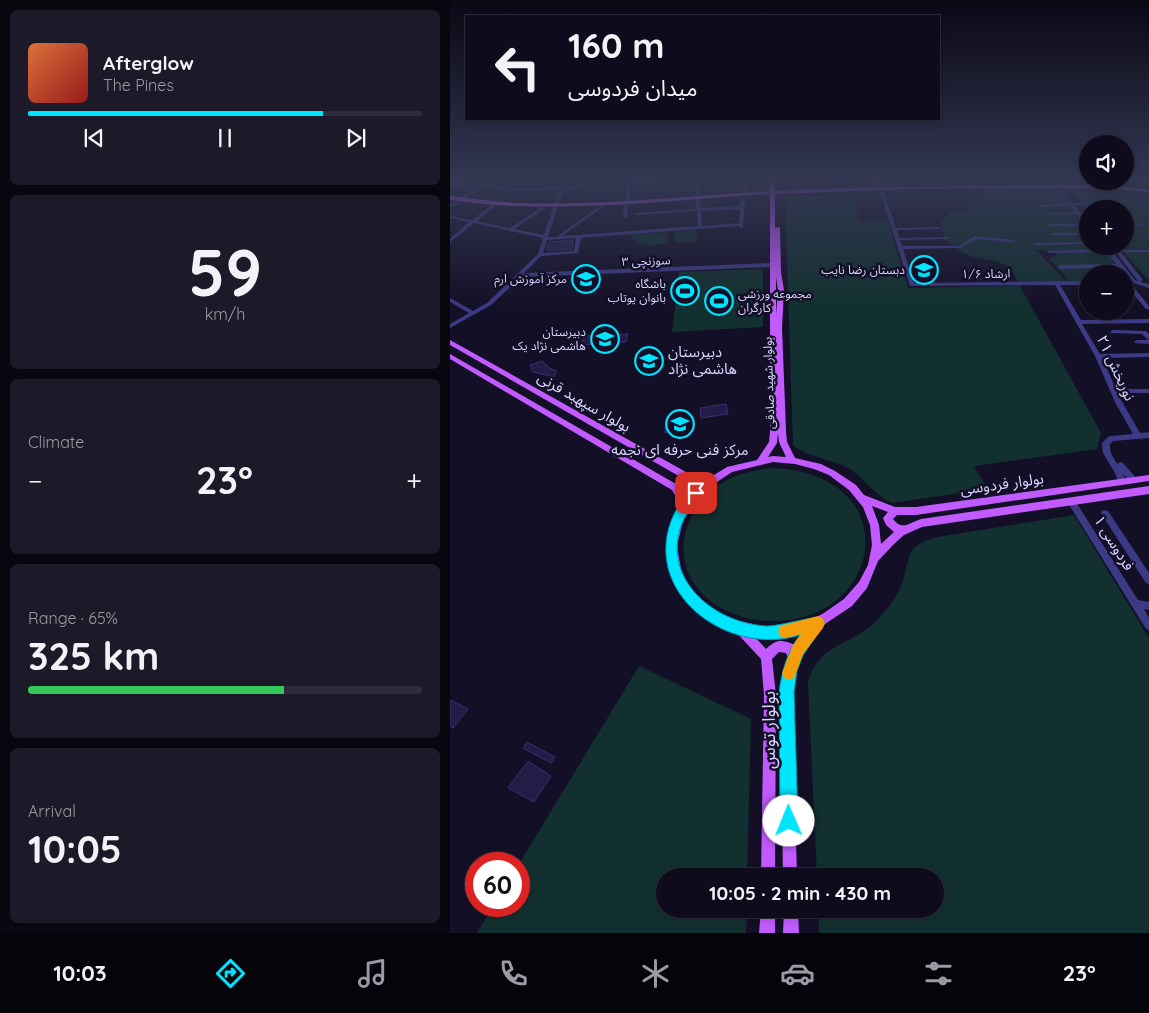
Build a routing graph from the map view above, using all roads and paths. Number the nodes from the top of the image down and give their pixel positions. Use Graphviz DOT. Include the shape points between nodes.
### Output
graph roads {
  1 [pos="467,222"];
  2 [pos="522,222"];
  3 [pos="550,222"];
  4 [pos="580,222"];
  5 [pos="700,222"];
  6 [pos="741,222"];
  7 [pos="774,222"];
  8 [pos="776,222"];
  9 [pos="892,222"];
  10 [pos="473,223"];
  11 [pos="1051,225"];
  12 [pos="1079,225"];
  13 [pos="1134,225"];
  14 [pos="1141,225"];
  15 [pos="700,227"];
  16 [pos="940,228"];
  17 [pos="894,229"];
  18 [pos="510,230"];
  19 [pos="1052,234"];
  20 [pos="1079,234"];
  21 [pos="579,236"];
  22 [pos="544,238"];
  23 [pos="556,238"];
  24 [pos="947,238"];
  25 [pos="451,239"];
  26 [pos="897,239"];
  27 [pos="1013,241"];
  28 [pos="1079,243"];
  29 [pos="1036,244"];
  30 [pos="900,248"];
  31 [pos="1079,250"];
  32 [pos="1134,251"];
  33 [pos="1149,251"];
  34 [pos="1049,252"];
  35 [pos="540,255"];
  36 [pos="1120,255"];
  37 [pos="772,265"];
  38 [pos="1060,267"];
  39 [pos="1079,267"];
  40 [pos="520,275"];
  41 [pos="1134,278"];
  42 [pos="1138,281"];
  43 [pos="1134,282"];
  44 [pos="1079,284"];
  45 [pos="1059,285"];
  46 [pos="1149,285"];
  47 [pos="1079,286"];
  48 [pos="1025,289"];
  49 [pos="771,290"];
  50 [pos="781,290"];
  51 [pos="1134,291"];
  52 [pos="450,300"];
  53 [pos="1148,308"];
  54 [pos="474,313"];
  55 [pos="1149,320"];
  56 [pos="1080,322"];
  57 [pos="450,326"];
  58 [pos="1114,332"];
  59 [pos="1144,341"];
  60 [pos="450,342"];
  61 [pos="1149,351"];
  62 [pos="450,356"];
  63 [pos="1098,356"];
  64 [pos="1149,356"];
  65 [pos="1118,391"];
  66 [pos="1149,391"];
  67 [pos="1149,435"];
  68 [pos="1138,437"];
  69 [pos="771,446"];
  70 [pos="786,448"];
  71 [pos="761,460"];
  72 [pos="792,460"];
  73 [pos="689,477"];
  74 [pos="1149,478"];
  75 [pos="706,481"];
  76 [pos="1134,481"];
  77 [pos="1122,482"];
  78 [pos="674,488"];
  79 [pos="1149,490"];
  80 [pos="862,498"];
  81 [pos="1071,501"];
  82 [pos="685,505"];
  83 [pos="895,512"];
  84 [pos="1105,513"];
  85 [pos="902,530"];
  86 [pos="876,558"];
  87 [pos="1149,580"];
  88 [pos="1136,604"];
  89 [pos="1149,606"];
  90 [pos="1148,620"];
  91 [pos="818,623"];
  92 [pos="739,628"];
  93 [pos="766,657"];
  94 [pos="794,658"];
  95 [pos="768,868"];
  96 [pos="790,868"];
  97 [pos="768,918"];
  98 [pos="791,918"];
  99 [pos="767,933"];
  100 [pos="791,933"];
  1 -- 10 [label="street"];
  2 -- 18 [label="street"];
  3 -- 22 [label="street"];
  4 -- 23 [label="street"];
  5 -- 15 [label="street"];
  6 -- 15 [label="street" via="741,226"];
  7 -- 37 [label="main road, بولوار شهید صادقی"];
  8 -- 50 [label="main road, بولوار شهید صادقی"];
  9 -- 17 [label="street"];
  10 -- 18 [label="street"];
  10 -- 25 [label="street"];
  11 -- 12 [label="street"];
  13 -- 14 [label="street"];
  15 -- 21 [label="street"];
  16 -- 17 [label="street"];
  17 -- 26 [label="street"];
  18 -- 22 [label="street"];
  19 -- 20 [label="street"];
  21 -- 23 [label="street"];
  21 -- 35 [label="street" via="576,252"];
  22 -- 23 [label="street"];
  22 -- 35 [label="street"];
  24 -- 26 [label="street"];
  26 -- 30 [label="street"];
  27 -- 30 [label="street" via="975,237 960,247"];
  28 -- 29 [label="street"];
  30 -- 45 [label="street, ارشاد ۱/۶" via="912,285"];
  31 -- 34 [label="street"];
  32 -- 33 [label="street"];
  35 -- 40 [label="street"];
  36 -- 42 [label="street"];
  37 -- 40 [label="street, سوزنچی ۳"];
  37 -- 49 [label="main road, بولوار شهید صادقی"];
  38 -- 39 [label="street"];
  40 -- 54 [label="street" via="489,304"];
  41 -- 42 [label="street"];
  42 -- 43 [label="street"];
  42 -- 46 [label="street"];
  44 -- 45 [label="street"];
  45 -- 47 [label="street"];
  45 -- 48 [label="street"];
  45 -- 56 [label="street, نوربخش ۲۱"];
  49 -- 50 [label="main road"];
  49 -- 69 [label="main road, بولوار شهید صادقی" via="774,432"];
  50 -- 70 [label="main road, بولوار شهید صادقی" via="780,378 782,431"];
  51 -- 53 [label="street"];
  52 -- 54 [label="street"];
  54 -- 57 [label="street"];
  55 -- 56 [label="street"];
  56 -- 63 [label="street, نوربخش ۲۱"];
  58 -- 59 [label="street" via="1145,332"];
  59 -- 61 [label="street"];
  60 -- 73 [label="main road, بولوار سپهبد قرنی"];
  62 -- 78 [label="main road, بولوار سپهبد قرنی"];
  63 -- 64 [label="street"];
  63 -- 68 [label="street, نوربخش ۲۱"];
  65 -- 66 [label="street"];
  67 -- 68 [label="street"];
  68 -- 76 [label="street" via="1114,443 1110,449"];
  68 -- 77 [label="street" via="1106,443 1106,454 1121,474"];
  69 -- 70 [label="main road" via="773,453 779,454"];
  69 -- 71 [label="main road, بولوار شهید صادقی"];
  70 -- 72 [label="main road, بولوار شهید صادقی"];
  71 -- 72 [label="main road"];
  71 -- 75 [label="main road"];
  72 -- 80 [label="main road" via="831,472"];
  73 -- 75 [label="main road, بولوار سپهبد قرنی"];
  73 -- 78 [label="main road" via="690,481 684,487"];
  74 -- 76 [label="main road, بولوار فردوسی"];
  75 -- 82 [label="main road"];
  76 -- 77 [label="main road, بولوار فردوسی"];
  77 -- 83 [label="main road, بولوار فردوسی"];
  78 -- 82 [label="main road, بولوار سپهبد قرنی"];
  79 -- 81 [label="main road, بولوار فردوسی"];
  80 -- 83 [label="main road, بولوار فردوسی"];
  80 -- 86 [label="main road" via="874,520"];
  81 -- 85 [label="main road, بولوار فردوسی" via="920,523"];
  81 -- 88 [label="street, فردوسی ۱"];
  82 -- 92 [label="main road" via="674,529 671,552 677,577 688,596 713,617"];
  83 -- 85 [label="main road" via="888,518 889,522"];
  84 -- 87 [label="street"];
  85 -- 86 [label="main road, بولوار فردوسی"];
  86 -- 91 [label="main road" via="868,579 855,597 841,610"];
  88 -- 89 [label="street"];
  88 -- 90 [label="street, فردوسی ۱"];
  91 -- 92 [label="main road" via="795,630 767,632"];
  91 -- 94 [label="main road, بولوار توس"];
  92 -- 93 [label="main road"];
  93 -- 94 [label="main road" via="777,646 784,646 789,648"];
  93 -- 95 [label="main road, بولوار توس" via="770,695"];
  94 -- 96 [label="main road, بولوار توس" via="786,692"];
  97 -- 99 [label="main road"];
  98 -- 100 [label="main road"];
}
